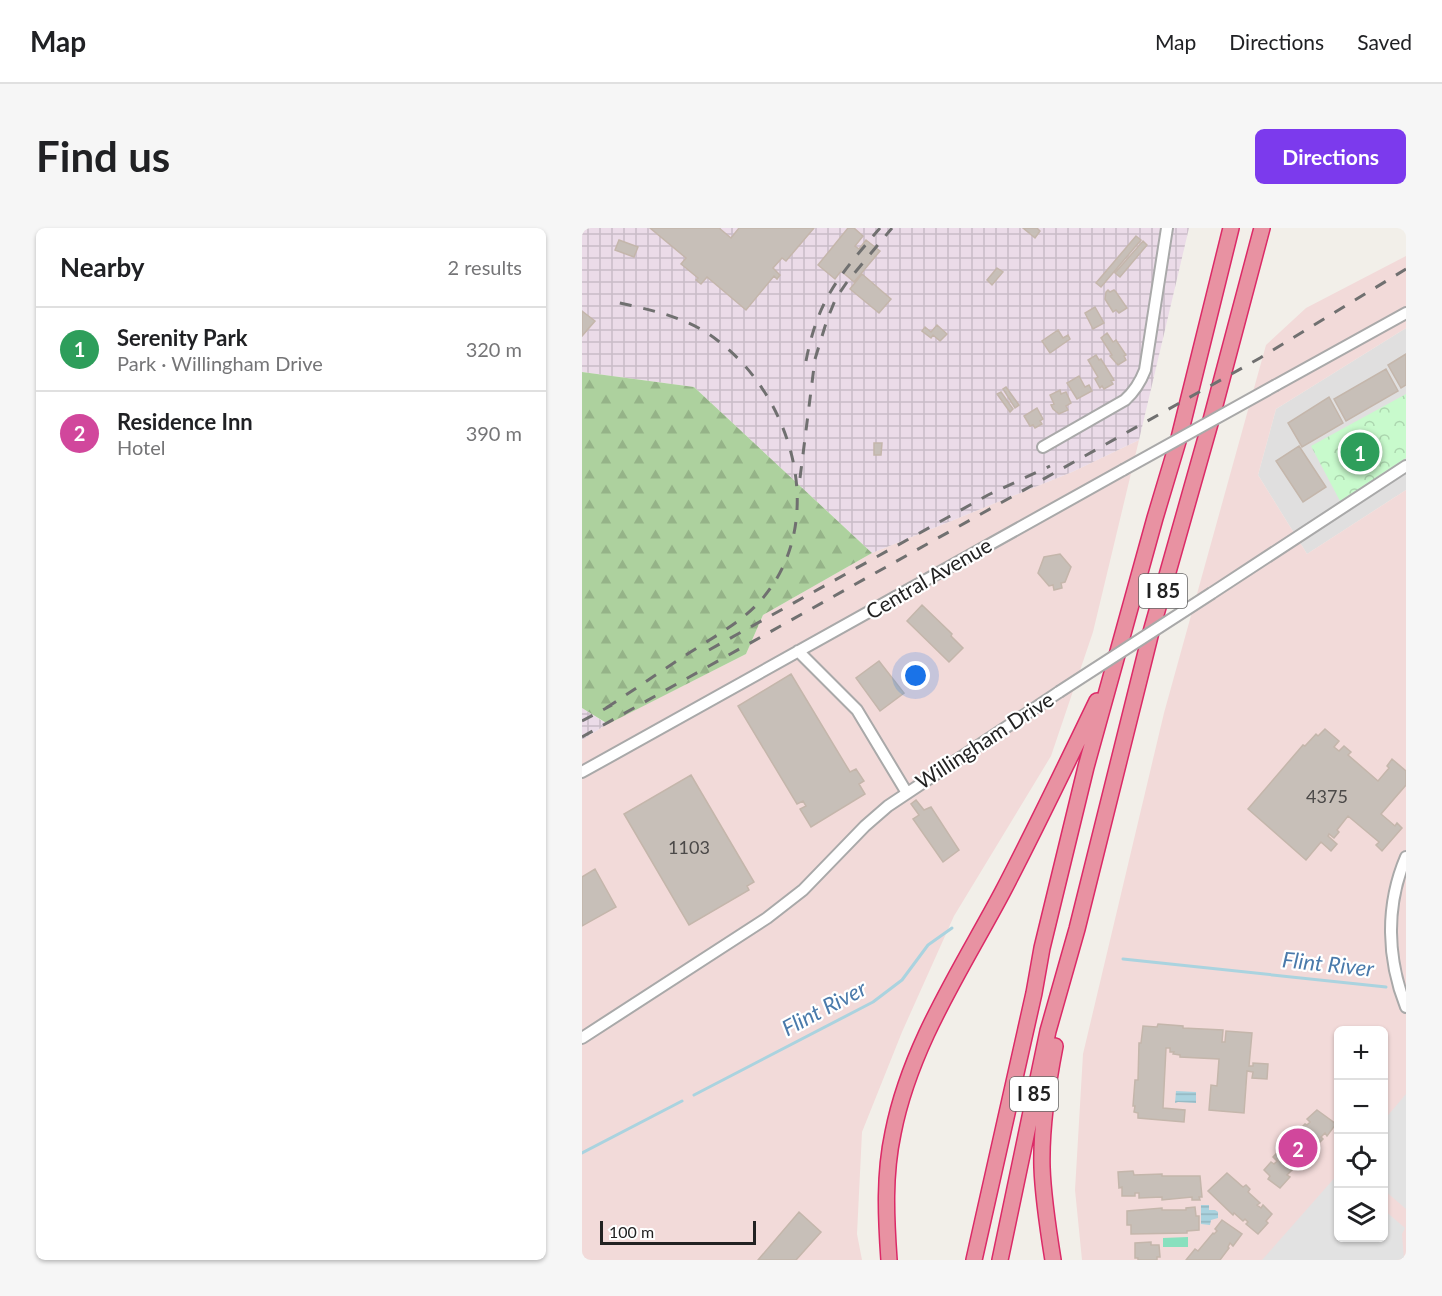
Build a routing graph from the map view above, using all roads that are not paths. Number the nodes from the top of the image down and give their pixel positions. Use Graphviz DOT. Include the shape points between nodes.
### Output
graph roads {
  1 [pos="1167,228"];
  2 [pos="1231,228"];
  3 [pos="1262,228"];
  4 [pos="1269,228"];
  5 [pos="1256,254"];
  6 [pos="1406,313"];
  7 [pos="1043,447"];
  8 [pos="1406,466"];
  9 [pos="798,651"];
  10 [pos="1112,672"];
  11 [pos="582,772"];
  12 [pos="907,793"];
  13 [pos="1406,857"];
  14 [pos="1077,929"];
  15 [pos="1406,1007"];
  16 [pos="582,1038"];
  17 [pos="889,1260"];
  18 [pos="974,1260"];
  19 [pos="1000,1260"];
  20 [pos="1053,1260"];
  1 -- 7 [label="street" via="1140,383 1125,400"];
  2 -- 10 [label="highway, I 85" via="1179,438"];
  3 -- 5 [label="highway, I 85"];
  4 -- 5 [label="highway"];
  5 -- 14 [label="highway, I 85" via="1151,632"];
  6 -- 9 [label="street, Central Avenue, bridge"];
  8 -- 12 [label="street, Willingham Drive, bridge"];
  9 -- 11 [label="street, Central Avenue"];
  9 -- 12 [label="street" via="857,710"];
  10 -- 17 [label="highway" via="914,1063 892,1134 887,1173"];
  10 -- 18 [label="highway, I 85" via="1042,948"];
  12 -- 16 [label="street, Willingham Drive" via="865,826 802,890 767,918"];
  13 -- 15 [label="street" via="1393,899 1390,929 1392,959"];
  14 -- 19 [label="highway, I 85" via="1048,1030"];
  14 -- 20 [label="highway" via="1048,1079 1042,1164"];
}
